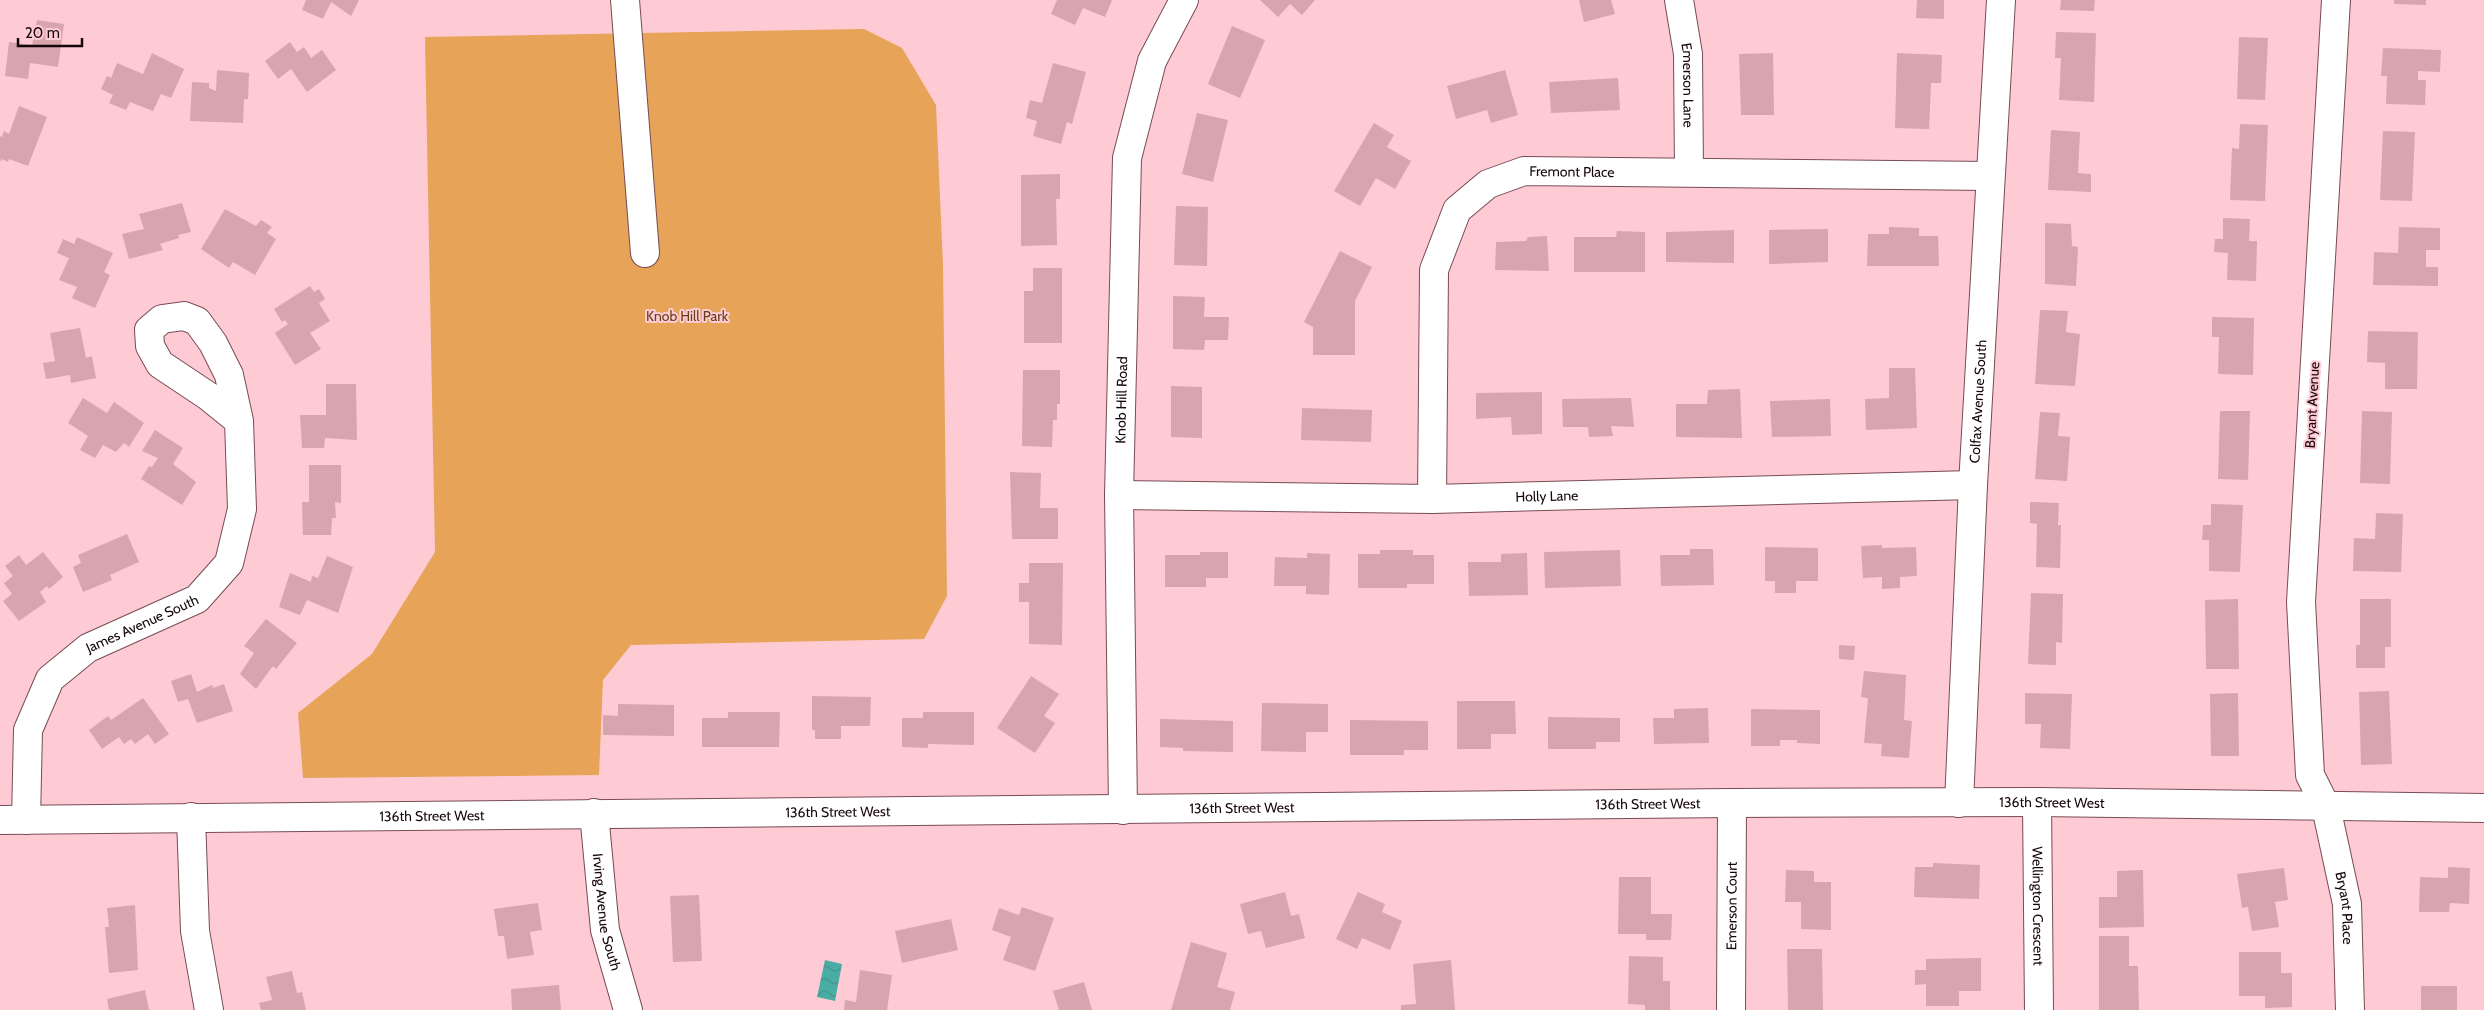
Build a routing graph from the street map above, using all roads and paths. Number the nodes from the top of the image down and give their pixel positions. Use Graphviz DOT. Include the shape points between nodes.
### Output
graph roads {
  1 [pos="625,0"];
  2 [pos="1184,0"];
  3 [pos="1679,0"];
  4 [pos="2001,0"];
  5 [pos="2336,0"];
  6 [pos="1689,172"];
  7 [pos="1990,176"];
  8 [pos="645,253"];
  9 [pos="238,421"];
  10 [pos="1973,485"];
  11 [pos="1120,495"];
  12 [pos="1432,499"];
  13 [pos="1732,802"];
  14 [pos="2037,802"];
  15 [pos="1959,803"];
  16 [pos="2326,807"];
  17 [pos="2484,808"];
  18 [pos="1122,810"];
  19 [pos="594,813"];
  20 [pos="191,818"];
  21 [pos="13,820"];
  22 [pos="209,1010"];
  23 [pos="628,1010"];
  24 [pos="1731,1010"];
  25 [pos="2039,1010"];
  26 [pos="2350,1010"];
  1 -- 8 [label="street"];
  2 -- 11 [label="street, Knob Hill Road" via="1152,60 1127,158"];
  3 -- 6 [label="street, Emerson Lane" via="1688,54"];
  4 -- 7 [label="street, Colfax Avenue South"];
  5 -- 16 [label="street, Bryant Avenue" via="2301,602 2310,776"];
  6 -- 7 [label="street, Fremont Place"];
  6 -- 12 [label="street, Fremont Place" via="1524,171 1488,184 1457,210 1434,270"];
  7 -- 10 [label="street, Colfax Avenue South"];
  9 -- 21 [label="street, James Avenue South" via="242,509 229,563 197,600 88,648 50,678 28,730"];
  10 -- 12 [label="street, Holly Lane"];
  10 -- 15 [label="street, Colfax Avenue South"];
  11 -- 12 [label="street, Holly Lane"];
  11 -- 18 [label="street, Knob Hill Road"];
  13 -- 15 [label="street, 136th Street West"];
  13 -- 18 [label="street, 136th Street West"];
  13 -- 24 [label="street, Emerson Court"];
  14 -- 15 [label="street, 136th Street West"];
  14 -- 16 [label="street, 136th Street West"];
  14 -- 25 [label="street, Wellington Crescent"];
  16 -- 17 [label="street, 136th Street West"];
  16 -- 26 [label="street, Bryant Place" via="2347,904"];
  18 -- 19 [label="street, 136th Street West"];
  19 -- 20 [label="street, 136th Street West"];
  19 -- 23 [label="street, Irving Avenue South" via="604,930"];
  20 -- 21 [label="street, 136th Street West"];
  20 -- 22 [label="street" via="195,932"];
}
